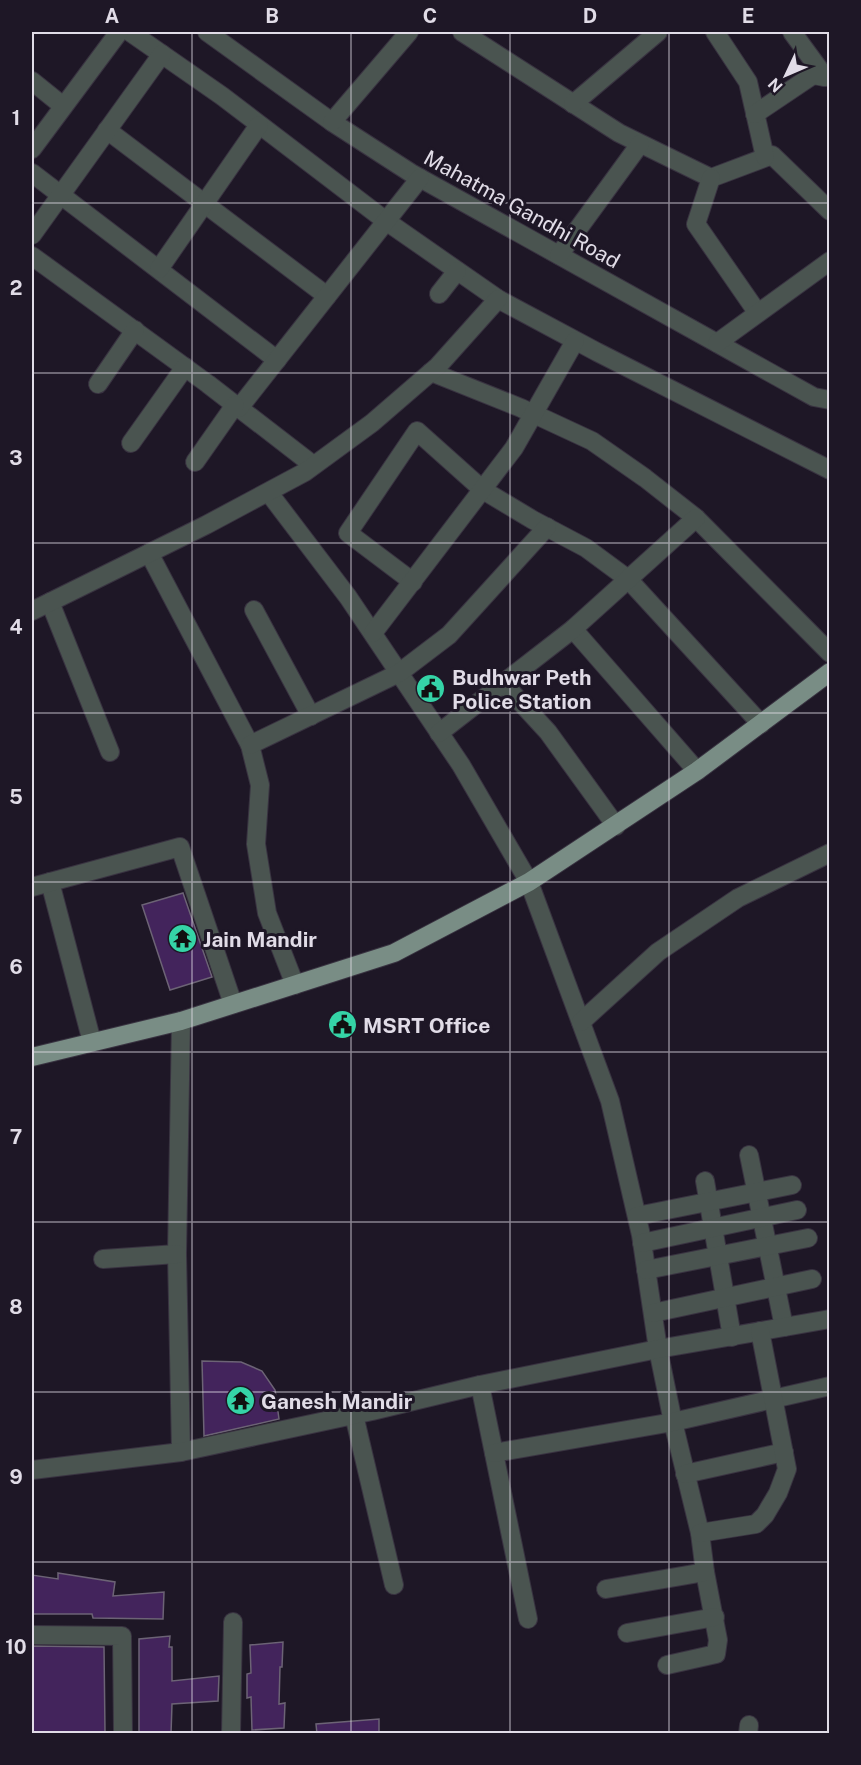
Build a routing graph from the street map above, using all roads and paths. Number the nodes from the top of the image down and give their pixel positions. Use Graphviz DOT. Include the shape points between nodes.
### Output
graph roads {
  1 [pos="119,32"];
  2 [pos="130,32"];
  3 [pos="207,32"];
  4 [pos="410,32"];
  5 [pos="462,32"];
  6 [pos="658,32"];
  7 [pos="715,32"];
  8 [pos="792,32"];
  9 [pos="162,54"];
  10 [pos="827,75"];
  11 [pos="32,81"];
  12 [pos="573,104"];
  13 [pos="63,106"];
  14 [pos="755,114"];
  15 [pos="332,122"];
  16 [pos="259,125"];
  17 [pos="107,130"];
  18 [pos="640,144"];
  19 [pos="32,149"];
  20 [pos="765,157"];
  21 [pos="32,173"];
  22 [pos="420,178"];
  23 [pos="711,178"];
  24 [pos="61,194"];
  25 [pos="204,204"];
  26 [pos="830,211"];
  27 [pos="386,221"];
  28 [pos="32,236"];
  29 [pos="559,255"];
  30 [pos="32,256"];
  31 [pos="830,261"];
  32 [pos="159,269"];
  33 [pos="457,271"];
  34 [pos="439,294"];
  35 [pos="327,296"];
  36 [pos="498,298"];
  37 [pos="757,312"];
  38 [pos="135,330"];
  39 [pos="575,341"];
  40 [pos="717,343"];
  41 [pos="277,360"];
  42 [pos="185,367"];
  43 [pos="431,372"];
  44 [pos="98,384"];
  45 [pos="830,400"];
  46 [pos="237,406"];
  47 [pos="533,414"];
  48 [pos="131,443"];
  49 [pos="195,462"];
  50 [pos="313,465"];
  51 [pos="830,470"];
  52 [pos="483,490"];
  53 [pos="269,493"];
  54 [pos="696,518"];
  55 [pos="547,527"];
  56 [pos="149,553"];
  57 [pos="628,579"];
  58 [pos="413,582"];
  59 [pos="50,602"];
  60 [pos="255,610"];
  61 [pos="32,611"];
  62 [pos="573,628"];
  63 [pos="372,633"];
  64 [pos="830,653"];
  65 [pos="830,672"];
  66 [pos="399,673"];
  67 [pos="503,683"];
  68 [pos="311,716"];
  69 [pos="761,724"];
  70 [pos="439,733"];
  71 [pos="250,745"];
  72 [pos="110,752"];
  73 [pos="697,771"];
  74 [pos="616,826"];
  75 [pos="830,853"];
  76 [pos="50,882"];
  77 [pos="529,882"];
  78 [pos="32,887"];
  79 [pos="295,984"];
  80 [pos="233,1004"];
  81 [pos="181,1021"];
  82 [pos="581,1022"];
  83 [pos="92,1042"];
  84 [pos="32,1057"];
  85 [pos="749,1155"];
  86 [pos="705,1181"];
  87 [pos="792,1185"];
  88 [pos="757,1192"];
  89 [pos="709,1201"];
  90 [pos="797,1210"];
  91 [pos="637,1216"];
  92 [pos="762,1218"];
  93 [pos="713,1228"];
  94 [pos="808,1238"];
  95 [pos="642,1243"];
  96 [pos="768,1246"];
  97 [pos="177,1254"];
  98 [pos="718,1256"];
  99 [pos="103,1259"];
  100 [pos="646,1270"];
  101 [pos="812,1279"];
  102 [pos="776,1287"];
  103 [pos="726,1297"];
  104 [pos="653,1313"];
  105 [pos="830,1319"];
  106 [pos="784,1327"];
  107 [pos="760,1331"];
  108 [pos="732,1337"];
  109 [pos="658,1349"];
  110 [pos="480,1385"];
  111 [pos="830,1386"];
  112 [pos="774,1399"];
  113 [pos="354,1415"];
  114 [pos="673,1422"];
  115 [pos="181,1452"];
  116 [pos="784,1452"];
  117 [pos="494,1454"];
  118 [pos="32,1470"];
  119 [pos="686,1474"];
  120 [pos="700,1533"];
  121 [pos="705,1572"];
  122 [pos="394,1585"];
  123 [pos="606,1589"];
  124 [pos="715,1617"];
  125 [pos="528,1619"];
  126 [pos="233,1622"];
  127 [pos="627,1633"];
  128 [pos="32,1635"];
  129 [pos="667,1665"];
  130 [pos="123,1734"];
  131 [pos="231,1734"];
  1 -- 13 [label="street"];
  2 -- 9 [label="street"];
  3 -- 15 [label="street, Mahatma Gandhi Road"];
  4 -- 15 [label="street"];
  5 -- 12 [label="street"];
  6 -- 12 [label="street"];
  7 -- 14 [label="street" via="748,82"];
  8 -- 10 [label="street"];
  9 -- 16 [label="street"];
  9 -- 17 [label="street"];
  10 -- 14 [label="street" via="813,75"];
  11 -- 13 [label="street"];
  12 -- 18 [label="street"];
  13 -- 19 [label="street"];
  14 -- 20 [label="street"];
  15 -- 22 [label="street, Mahatma Gandhi Road"];
  16 -- 25 [label="street"];
  16 -- 27 [label="street"];
  17 -- 24 [label="street"];
  17 -- 25 [label="street"];
  18 -- 23 [label="street"];
  18 -- 29 [label="street"];
  20 -- 23 [label="street"];
  20 -- 26 [label="street" via="772,155"];
  21 -- 24 [label="street"];
  22 -- 27 [label="street"];
  22 -- 29 [label="street, Mahatma Gandhi Road"];
  23 -- 37 [label="street" via="696,224"];
  24 -- 28 [label="street"];
  24 -- 32 [label="street"];
  25 -- 32 [label="street"];
  25 -- 35 [label="street"];
  27 -- 33 [label="street"];
  27 -- 35 [label="street"];
  29 -- 40 [label="street, Mahatma Gandhi Road"];
  30 -- 38 [label="street"];
  31 -- 37 [label="street"];
  32 -- 41 [label="street"];
  33 -- 34 [label="street"];
  33 -- 36 [label="street"];
  35 -- 41 [label="street"];
  36 -- 39 [label="street"];
  36 -- 43 [label="street"];
  37 -- 40 [label="street"];
  38 -- 42 [label="street"];
  38 -- 44 [label="street"];
  39 -- 47 [label="street"];
  39 -- 51 [label="street"];
  40 -- 45 [label="street, Mahatma Gandhi Road" via="814,397"];
  41 -- 46 [label="street"];
  42 -- 46 [label="street"];
  42 -- 48 [label="street"];
  43 -- 47 [label="street"];
  43 -- 50 [label="street" via="372,423"];
  46 -- 49 [label="street"];
  46 -- 50 [label="street"];
  47 -- 52 [label="street"];
  47 -- 54 [label="street" via="592,441"];
  50 -- 53 [label="street"];
  52 -- 55 [label="street"];
  52 -- 58 [label="street"];
  52 -- 58 [label="street" via="417,431 348,532"];
  53 -- 56 [label="street"];
  53 -- 63 [label="street"];
  54 -- 57 [label="street"];
  54 -- 64 [label="street"];
  55 -- 57 [label="street" via="586,548"];
  55 -- 66 [label="street" via="449,635"];
  56 -- 59 [label="street"];
  56 -- 71 [label="street"];
  57 -- 62 [label="street"];
  57 -- 69 [label="street"];
  58 -- 63 [label="street"];
  59 -- 61 [label="street"];
  59 -- 72 [label="street"];
  60 -- 68 [label="street"];
  62 -- 67 [label="street"];
  62 -- 73 [label="street"];
  63 -- 66 [label="street"];
  65 -- 69 [label="main road"];
  66 -- 68 [label="street"];
  66 -- 70 [label="street"];
  67 -- 70 [label="street"];
  67 -- 74 [label="street" via="548,732"];
  68 -- 71 [label="street"];
  69 -- 73 [label="main road"];
  70 -- 77 [label="street"];
  71 -- 79 [label="street" via="260,785 256,844 267,913"];
  73 -- 74 [label="main road"];
  74 -- 77 [label="main road"];
  75 -- 82 [label="street" via="738,898 658,952"];
  76 -- 78 [label="street"];
  76 -- 80 [label="street" via="180,847"];
  76 -- 83 [label="street"];
  77 -- 79 [label="main road" via="394,953"];
  77 -- 82 [label="street"];
  79 -- 80 [label="main road"];
  80 -- 81 [label="main road"];
  81 -- 83 [label="main road"];
  81 -- 97 [label="street"];
  82 -- 91 [label="street" via="610,1101"];
  83 -- 84 [label="main road"];
  85 -- 88 [label="street"];
  86 -- 89 [label="street"];
  87 -- 88 [label="street"];
  88 -- 89 [label="street"];
  88 -- 92 [label="street"];
  89 -- 91 [label="street"];
  89 -- 93 [label="street"];
  90 -- 92 [label="street"];
  91 -- 95 [label="street"];
  92 -- 93 [label="street"];
  92 -- 96 [label="street"];
  93 -- 95 [label="street"];
  93 -- 98 [label="street"];
  94 -- 96 [label="street"];
  95 -- 100 [label="street"];
  96 -- 98 [label="street"];
  96 -- 102 [label="street"];
  97 -- 99 [label="street"];
  97 -- 115 [label="street"];
  98 -- 100 [label="street"];
  98 -- 103 [label="street"];
  100 -- 104 [label="street"];
  101 -- 102 [label="street"];
  102 -- 103 [label="street"];
  102 -- 106 [label="street"];
  103 -- 104 [label="street"];
  103 -- 108 [label="street"];
  104 -- 109 [label="street"];
  105 -- 106 [label="street"];
  106 -- 107 [label="street"];
  107 -- 108 [label="street"];
  107 -- 112 [label="street"];
  108 -- 109 [label="street"];
  109 -- 110 [label="street"];
  109 -- 114 [label="street"];
  110 -- 113 [label="street"];
  110 -- 117 [label="street"];
  111 -- 112 [label="street"];
  112 -- 114 [label="street"];
  112 -- 116 [label="street"];
  113 -- 115 [label="street"];
  113 -- 122 [label="street"];
  114 -- 117 [label="street"];
  114 -- 119 [label="street"];
  115 -- 118 [label="street"];
  116 -- 119 [label="street"];
  116 -- 120 [label="street" via="787,1469 778,1493 756,1524"];
  117 -- 125 [label="street"];
  119 -- 120 [label="street"];
  120 -- 121 [label="street"];
  121 -- 123 [label="street"];
  121 -- 124 [label="street"];
  124 -- 127 [label="street"];
  124 -- 129 [label="street" via="716,1654"];
  126 -- 131 [label="street"];
  128 -- 130 [label="street" via="122,1636"];
}
